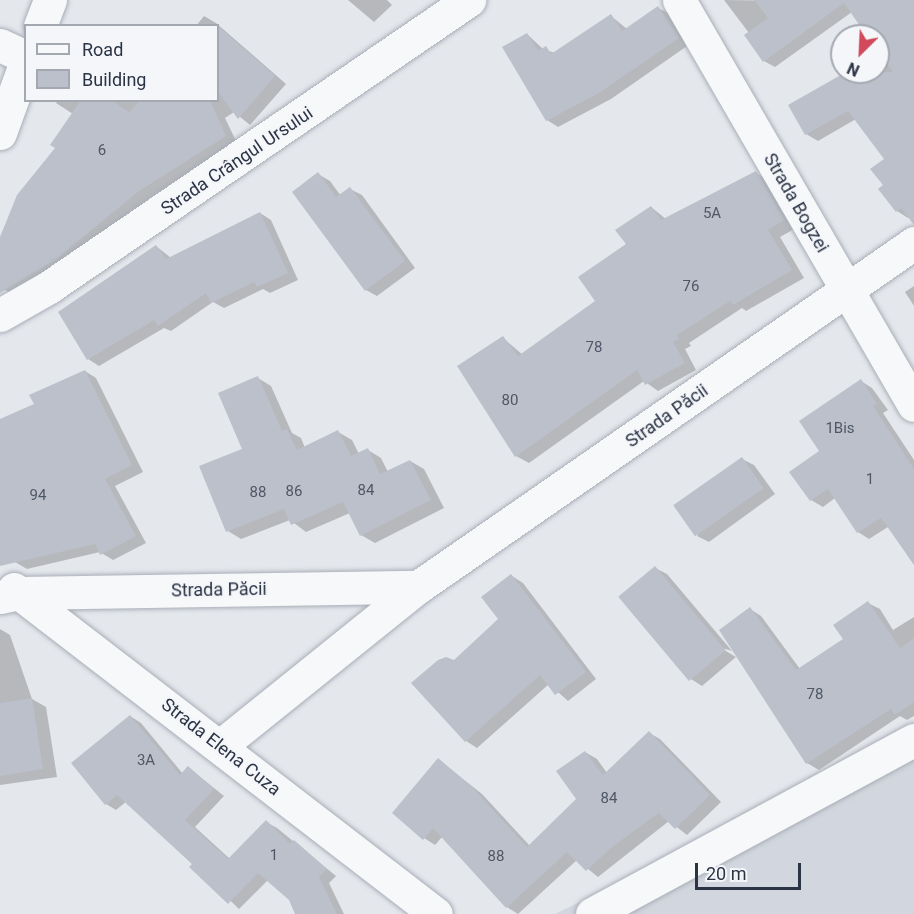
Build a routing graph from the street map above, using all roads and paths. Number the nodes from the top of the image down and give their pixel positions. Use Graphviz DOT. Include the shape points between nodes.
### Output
graph roads {
  1 [pos="50,0"];
  2 [pos="469,0"];
  3 [pos="679,0"];
  4 [pos="41,24"];
  5 [pos="0,45"];
  6 [pos="24,58"];
  7 [pos="24,65"];
  8 [pos="0,133"];
  9 [pos="914,243"];
  10 [pos="846,289"];
  11 [pos="0,315"];
  12 [pos="914,405"];
  13 [pos="6,588"];
  14 [pos="418,588"];
  15 [pos="914,740"];
  16 [pos="220,746"];
  17 [pos="436,914"];
  18 [pos="592,914"];
  1 -- 4 [label="street"];
  2 -- 11 [label="street, Strada Crângul Ursului" via="49,287"];
  3 -- 10 [label="street, Strada Bogzei"];
  5 -- 6 [label="street"];
  7 -- 8 [label="street"];
  9 -- 10 [label="street, Strada Păcii"];
  10 -- 12 [label="street, Strada Bogzei"];
  10 -- 14 [label="street, Strada Păcii"];
  13 -- 14 [label="street, Strada Păcii"];
  13 -- 16 [label="street, Strada Elena Cuza"];
  14 -- 16 [label="street, Strada Păcii"];
  15 -- 18 [label="street"];
  16 -- 17 [label="street, Strada Elena Cuza"];
}
